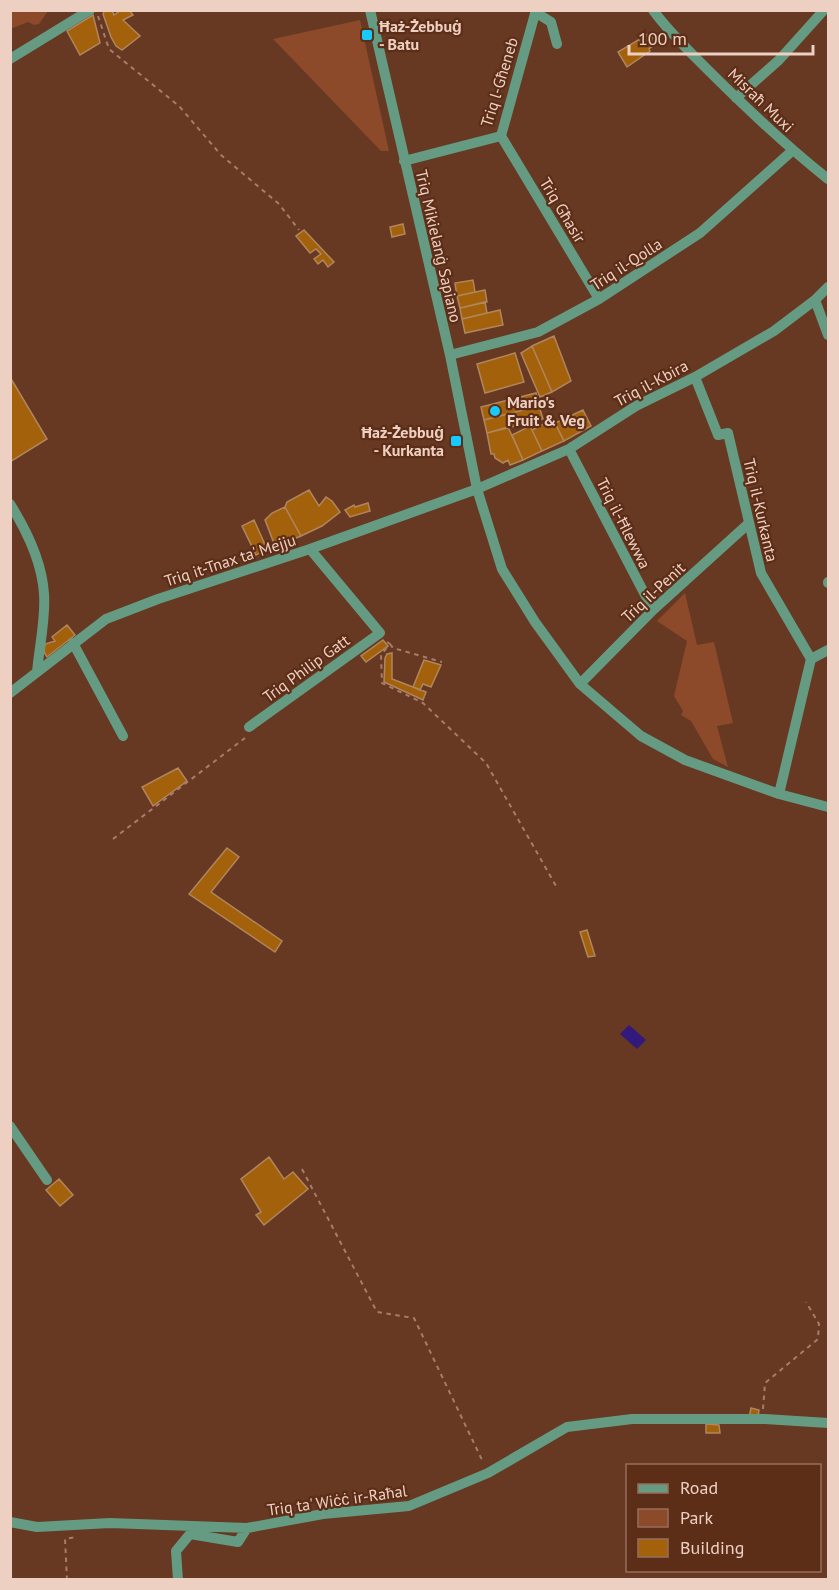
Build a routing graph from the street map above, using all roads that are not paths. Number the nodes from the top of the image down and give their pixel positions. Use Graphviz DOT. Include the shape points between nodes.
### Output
graph roads {
  1 [pos="90,10"];
  2 [pos="370,10"];
  3 [pos="653,10"];
  4 [pos="824,10"];
  5 [pos="535,11"];
  6 [pos="557,44"];
  7 [pos="10,59"];
  8 [pos="736,98"];
  9 [pos="501,136"];
  10 [pos="792,151"];
  11 [pos="404,161"];
  12 [pos="828,179"];
  13 [pos="828,287"];
  14 [pos="600,299"];
  15 [pos="815,300"];
  16 [pos="828,335"];
  17 [pos="450,355"];
  18 [pos="695,378"];
  19 [pos="569,449"];
  20 [pos="477,489"];
  21 [pos="10,504"];
  22 [pos="748,524"];
  23 [pos="310,549"];
  24 [pos="653,610"];
  25 [pos="73,644"];
  26 [pos="828,650"];
  27 [pos="811,659"];
  28 [pos="37,672"];
  29 [pos="580,684"];
  30 [pos="10,693"];
  31 [pos="249,727"];
  32 [pos="123,736"];
  33 [pos="779,794"];
  34 [pos="828,807"];
  35 [pos="10,1126"];
  36 [pos="47,1180"];
  37 [pos="828,1423"];
  38 [pos="10,1522"];
  39 [pos="247,1528"];
  40 [pos="178,1580"];
  1 -- 7 [label="street"];
  2 -- 11 [label="street, Triq Mikielanġ Sapiano"];
  3 -- 8 [label="street, Misraħ Muxi"];
  4 -- 8 [label="street" via="779,60"];
  5 -- 6 [label="street" via="551,21"];
  5 -- 9 [label="street, Triq l-Għeneb"];
  8 -- 10 [label="street, Misraħ Muxi"];
  9 -- 11 [label="street, Triq l-Għeneb"];
  9 -- 14 [label="street, Triq Għasir"];
  10 -- 12 [label="street, Misraħ Muxi"];
  10 -- 14 [label="street, Triq il-Qolla" via="700,233"];
  11 -- 17 [label="street, Triq Mikielanġ Sapiano"];
  13 -- 15 [label="street, Triq il-Kbira"];
  14 -- 17 [label="street, Triq il-Qolla" via="538,332"];
  15 -- 16 [label="street"];
  15 -- 18 [label="street, Triq il-Kbira" via="774,331"];
  17 -- 20 [label="street, Triq Mikielanġ Sapiano"];
  18 -- 19 [label="street, Triq il-Kbira" via="636,406"];
  18 -- 22 [label="street, Triq il-Kurkanta" via="718,435 728,433"];
  19 -- 20 [label="street, Triq il-Kbira"];
  19 -- 24 [label="street, Triq il-Ħlewwa"];
  20 -- 23 [label="street, Triq it-Tnax ta' Mejju"];
  20 -- 29 [label="street, Triq Mikielanġ Sapiano" via="502,569"];
  21 -- 28 [label="street" via="24,526 41,568 45,596"];
  22 -- 24 [label="street, Triq il-Penit"];
  22 -- 27 [label="street, Triq il-Kurkanta" via="761,573"];
  23 -- 25 [label="street, Triq it-Tnax ta' Mejju" via="105,619"];
  23 -- 31 [label="street, Triq Philip Gatt" via="380,633"];
  24 -- 29 [label="street, Triq il-Penit"];
  25 -- 28 [label="street, Triq it-Tnax ta' Mejju"];
  25 -- 32 [label="street"];
  26 -- 27 [label="street"];
  27 -- 33 [label="street"];
  28 -- 30 [label="street, Triq it-Tnax ta' Mejju"];
  29 -- 33 [label="street, Triq Mikielanġ Sapiano" via="650,741 685,760"];
  33 -- 34 [label="street, Triq Mikielanġ Sapiano"];
  35 -- 36 [label="street"];
  37 -- 39 [label="street, Triq ta' Wiċċ ir-Raħal" via="632,1419 567,1427 488,1473 409,1506 323,1514"];
  38 -- 39 [label="street, Triq ta' Wiċċ ir-Raħal" via="37,1527 110,1523"];
  39 -- 40 [label="street" via="238,1542 190,1534 176,1551"];
}
